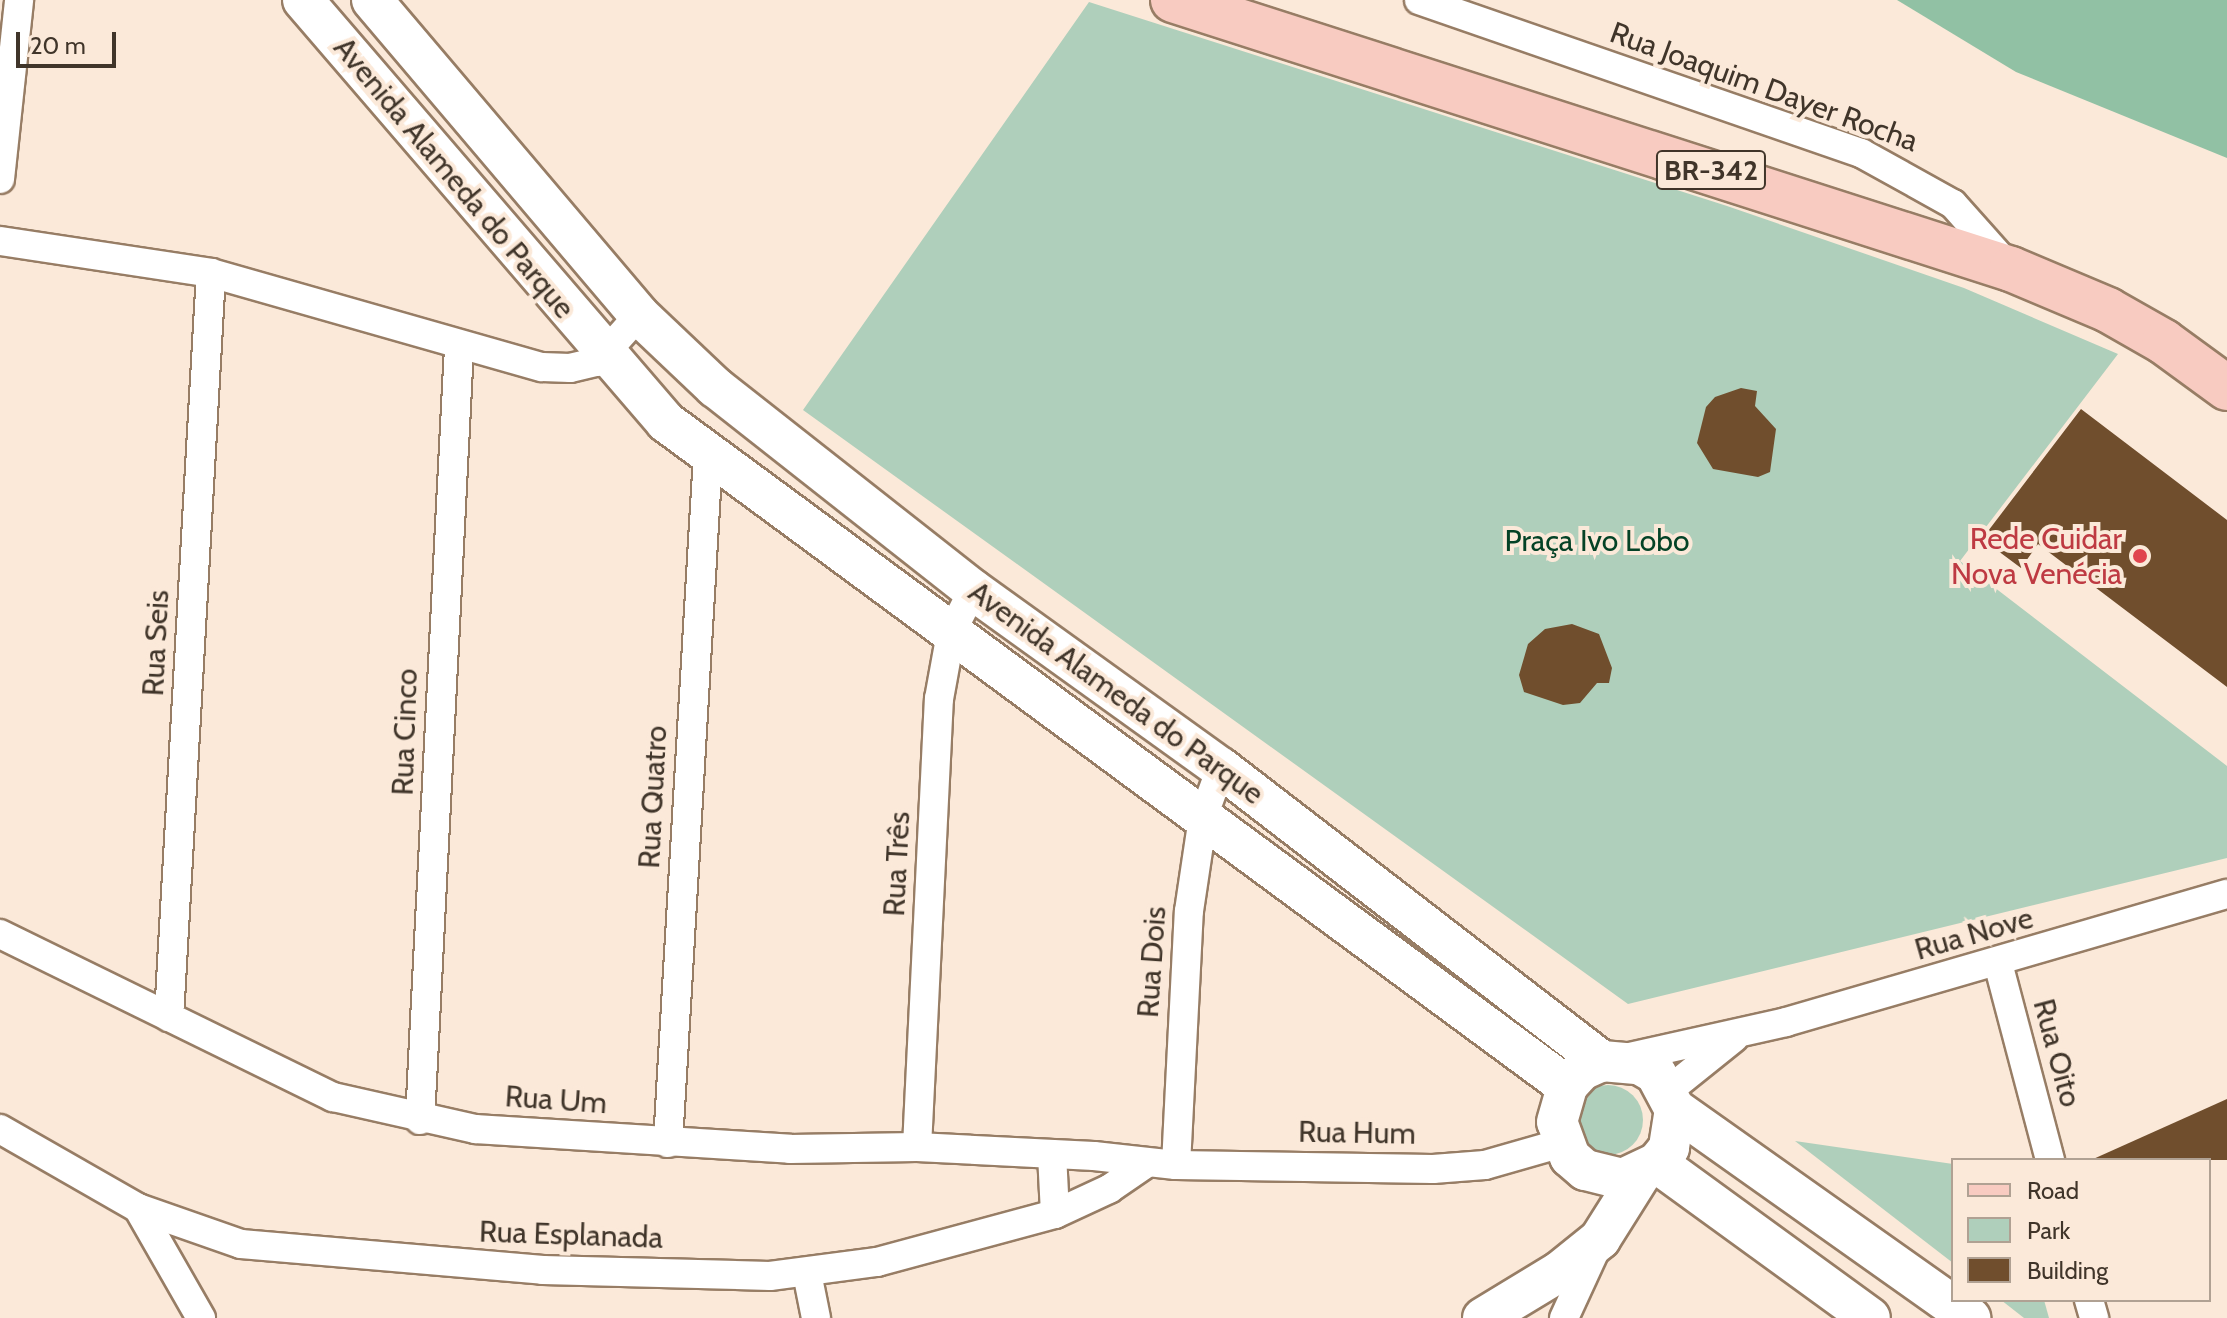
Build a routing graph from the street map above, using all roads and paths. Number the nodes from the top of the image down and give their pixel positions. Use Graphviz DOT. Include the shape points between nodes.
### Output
graph roads {
  1 [pos="19,0"];
  2 [pos="303,0"];
  3 [pos="372,0"];
  4 [pos="1173,0"];
  5 [pos="1419,0"];
  6 [pos="0,179"];
  7 [pos="0,241"];
  8 [pos="2011,269"];
  9 [pos="211,273"];
  10 [pos="639,315"];
  11 [pos="459,347"];
  12 [pos="605,355"];
  13 [pos="2227,388"];
  14 [pos="708,456"];
  15 [pos="973,590"];
  16 [pos="951,633"];
  17 [pos="1221,768"];
  18 [pos="1203,817"];
  19 [pos="2227,894"];
  20 [pos="0,934"];
  21 [pos="1998,963"];
  22 [pos="169,1017"];
  23 [pos="1738,1035"];
  24 [pos="1611,1060"];
  25 [pos="1567,1086"];
  26 [pos="1672,1099"];
  27 [pos="420,1120"];
  28 [pos="0,1129"];
  29 [pos="668,1143"];
  30 [pos="917,1147"];
  31 [pos="1052,1154"];
  32 [pos="1573,1157"];
  33 [pos="2049,1158"];
  34 [pos="1147,1163"];
  35 [pos="1176,1165"];
  36 [pos="1649,1168"];
  37 [pos="138,1208"];
  38 [pos="1055,1214"];
  39 [pos="1600,1239"];
  40 [pos="807,1273"];
  41 [pos="1508,1311"];
  42 [pos="201,1318"];
  43 [pos="816,1318"];
  44 [pos="1564,1318"];
  45 [pos="1870,1318"];
  46 [pos="1970,1318"];
  1 -- 6 [label="street"];
  2 -- 12 [label="street, Avenida Alameda do Parque"];
  3 -- 10 [label="street, Avenida Alameda do Parque"];
  4 -- 8 [label="main road, BR-342"];
  5 -- 8 [label="street, Rua Joaquim Dayer Rocha" via="1861,153 1915,178 1953,204"];
  7 -- 9 [label="street, Avenida Alameda do Parque"];
  8 -- 13 [label="main road, BR-342" via="2108,310"];
  9 -- 11 [label="street, Avenida Alameda do Parque"];
  9 -- 22 [label="street, Rua Seis"];
  10 -- 12 [label="street"];
  10 -- 15 [label="street, Avenida Alameda do Parque" via="715,387"];
  11 -- 12 [label="street, Avenida Alameda do Parque" via="570,368"];
  11 -- 27 [label="street, Rua Cinco"];
  12 -- 14 [label="street, Avenida Alameda do Parque" via="650,407"];
  14 -- 16 [label="street, Avenida Alameda do Parque"];
  14 -- 29 [label="street, Rua Quatro"];
  15 -- 16 [label="street, Rua Três"];
  15 -- 17 [label="street, Avenida Alameda do Parque"];
  16 -- 18 [label="street, Avenida Alameda do Parque"];
  16 -- 30 [label="street, Rua Três" via="939,699"];
  17 -- 18 [label="street, Rua Dois"];
  17 -- 24 [label="street, Avenida Alameda do Parque"];
  18 -- 25 [label="street, Avenida Alameda do Parque"];
  18 -- 35 [label="street, Rua Dois" via="1189,911"];
  19 -- 21 [label="street, Rua Nove"];
  20 -- 22 [label="street, Rua Um"];
  21 -- 23 [label="street, Rua Nove"];
  21 -- 33 [label="street, Rua Oito"];
  22 -- 27 [label="street, Rua Um" via="333,1097"];
  23 -- 24 [label="street"];
  23 -- 26 [label="street"];
  24 -- 25 [label="street"];
  24 -- 26 [label="street, Avenida Alameda do Parque" via="1648,1069"];
  25 -- 32 [label="street" via="1557,1122"];
  26 -- 36 [label="street" via="1669,1148"];
  26 -- 46 [label="street, Avenida Alameda do Parque"];
  27 -- 29 [label="street, Rua Um"];
  28 -- 37 [label="street, Rua Esplanada"];
  29 -- 30 [label="street, Rua Um"];
  30 -- 31 [label="street, Rua Um"];
  31 -- 34 [label="street, Rua Um"];
  31 -- 38 [label="street"];
  32 -- 35 [label="street, Rua Hum" via="1433,1169"];
  32 -- 36 [label="street" via="1622,1179"];
  32 -- 39 [label="street" via="1596,1193"];
  34 -- 35 [label="street, Rua Hum"];
  34 -- 38 [label="street, Rua Esplanada" via="1109,1189"];
  36 -- 39 [label="street"];
  36 -- 45 [label="street"];
  37 -- 40 [label="street, Rua Esplanada" via="241,1244 362,1258 543,1270"];
  37 -- 42 [label="street"];
  38 -- 40 [label="street, Rua Esplanada" via="877,1262"];
  39 -- 41 [label="street"];
  39 -- 44 [label="street"];
  40 -- 43 [label="street"];
}
